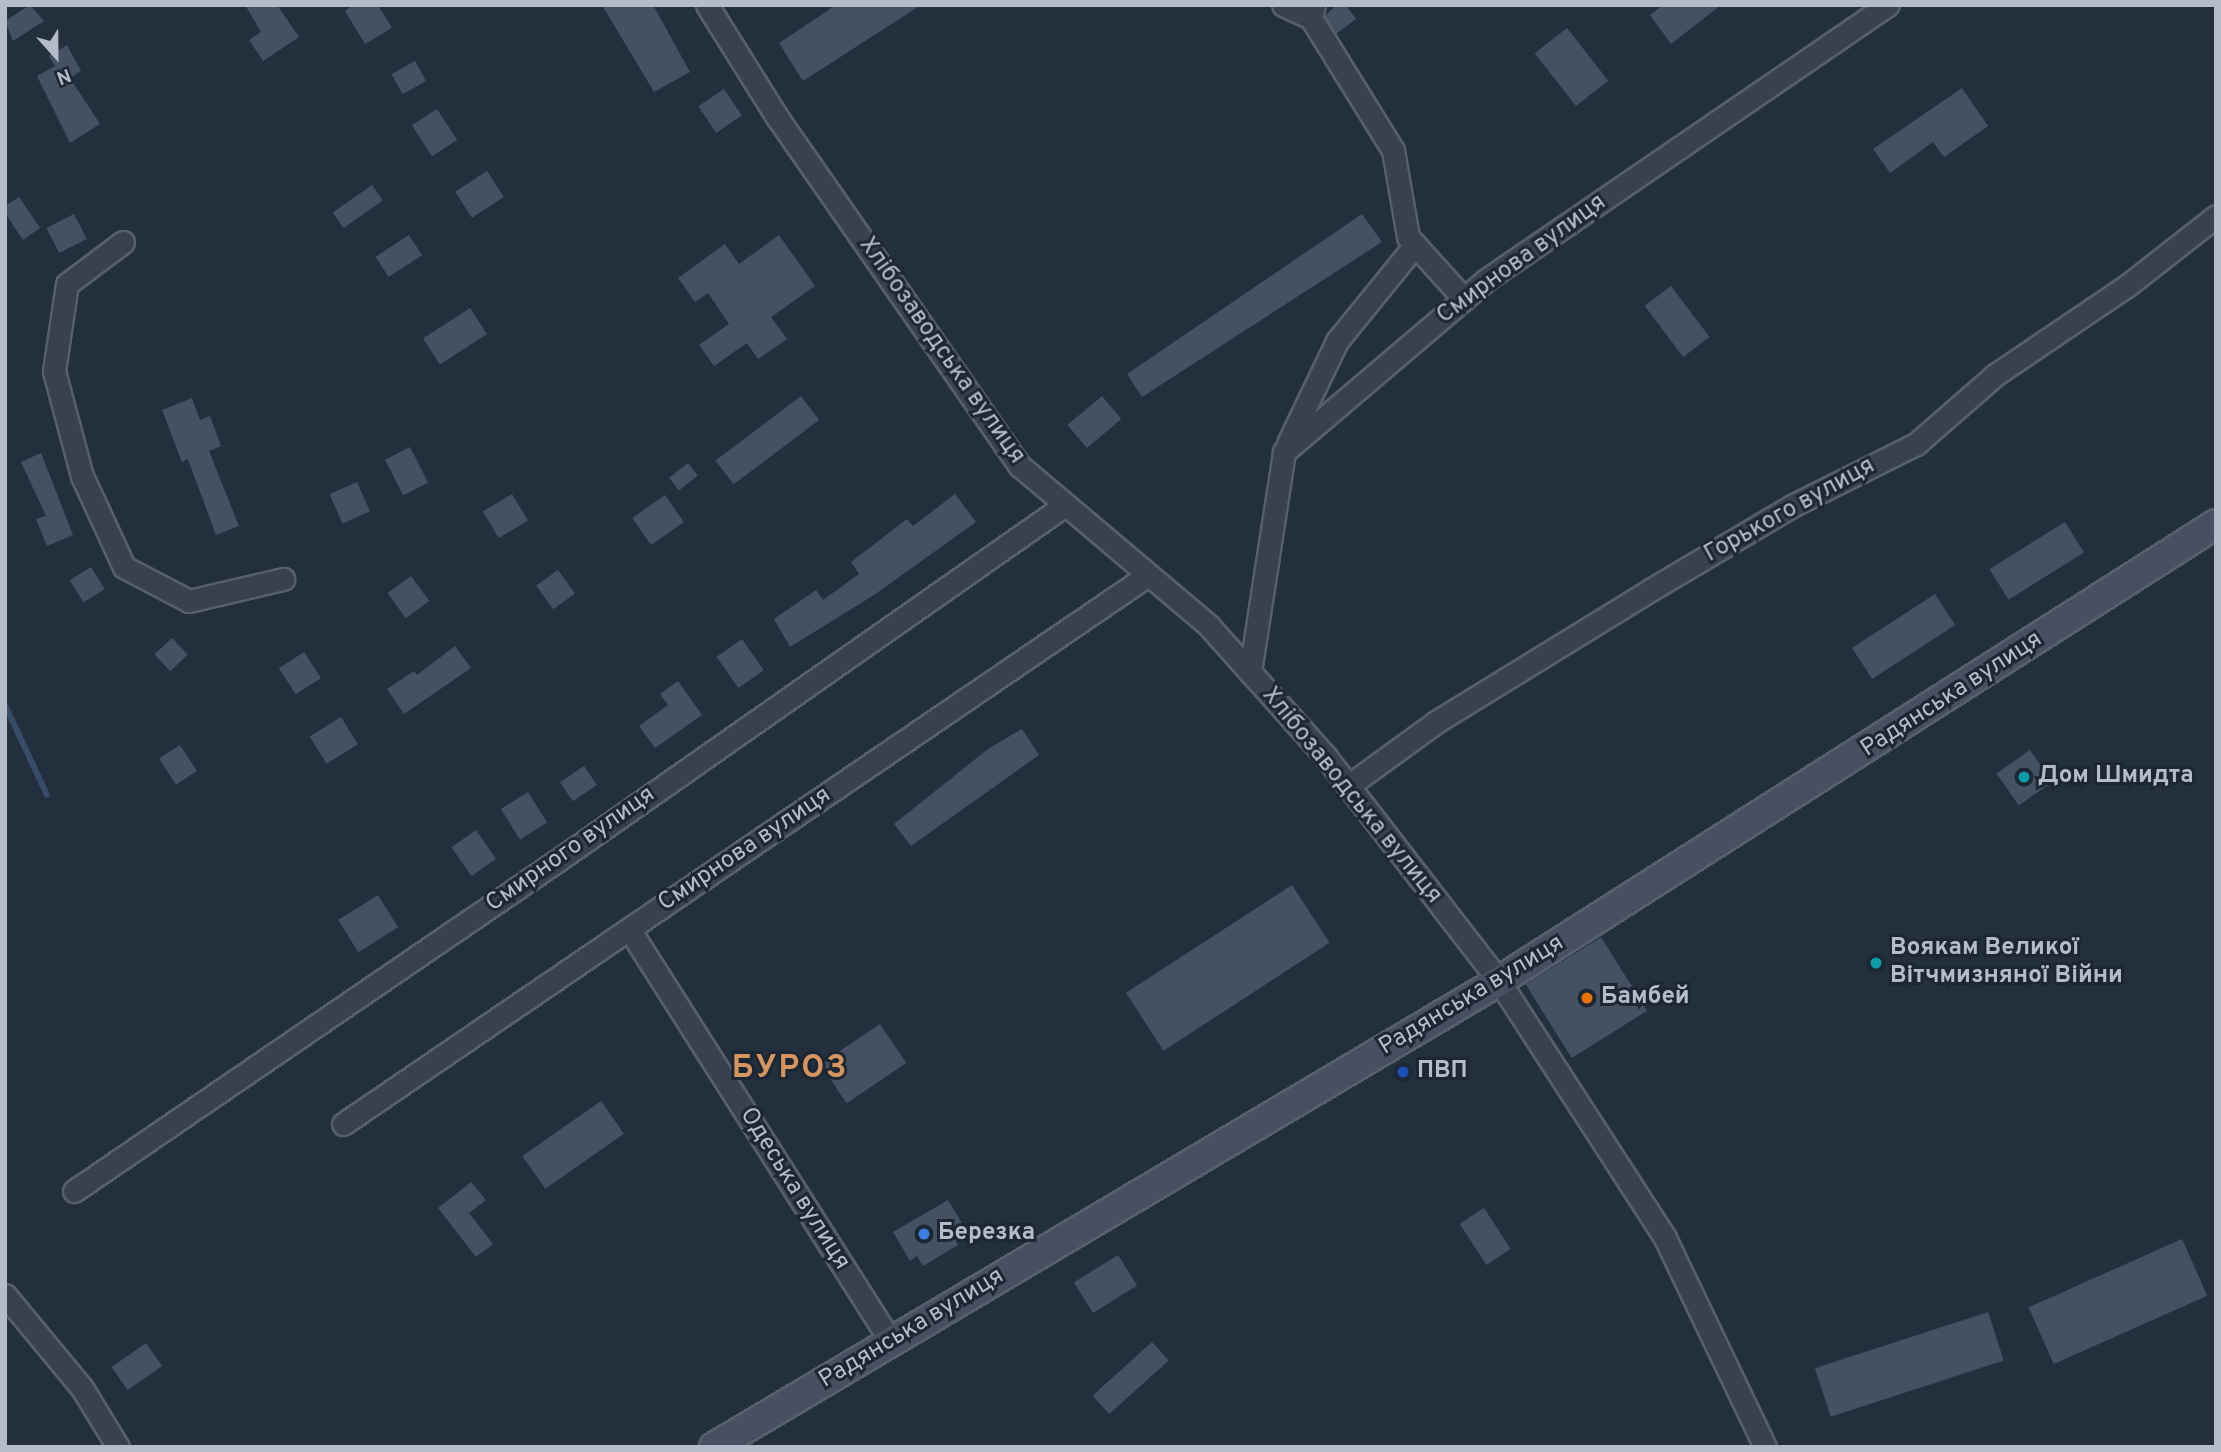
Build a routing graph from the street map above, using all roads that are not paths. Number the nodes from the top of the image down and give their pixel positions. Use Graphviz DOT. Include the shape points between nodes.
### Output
graph roads {
  1 [pos="707,5"];
  2 [pos="1283,5"];
  3 [pos="1888,5"];
  4 [pos="1313,12"];
  5 [pos="2216,216"];
  6 [pos="123,242"];
  7 [pos="1415,245"];
  8 [pos="1464,299"];
  9 [pos="1284,452"];
  10 [pos="1065,505"];
  11 [pos="2216,524"];
  12 [pos="1148,575"];
  13 [pos="284,579"];
  14 [pos="1250,672"];
  15 [pos="1348,786"];
  16 [pos="629,929"];
  17 [pos="1499,981"];
  18 [pos="343,1124"];
  19 [pos="74,1191"];
  20 [pos="5,1295"];
  21 [pos="891,1342"];
  22 [pos="118,1447"];
  23 [pos="714,1447"];
  24 [pos="1765,1447"];
  1 -- 10 [label="street, Хлібозаводська вулиця" via="777,117 1020,467"];
  2 -- 4 [label="street"];
  3 -- 8 [label="street, Смирнова вулиця"];
  4 -- 7 [label="street" via="1392,150 1408,237"];
  5 -- 15 [label="street, Горького вулиця" via="2128,285 1995,375 1916,444 1792,506 1663,582 1436,722"];
  6 -- 13 [label="street" via="67,284 54,371 82,476 124,567 189,601"];
  7 -- 8 [label="street"];
  7 -- 9 [label="street" via="1338,341"];
  8 -- 9 [label="street, Смирнова вулиця"];
  9 -- 14 [label="street"];
  10 -- 12 [label="street, Хлібозаводська вулиця"];
  10 -- 19 [label="street, Смирного вулиця" via="576,848"];
  11 -- 17 [label="street, Радянська вулиця"];
  12 -- 14 [label="street, Хлібозаводська вулиця" via="1209,626"];
  12 -- 16 [label="street, Смирнова вулиця"];
  14 -- 15 [label="street, Хлібозаводська вулиця"];
  15 -- 17 [label="street, Хлібозаводська вулиця"];
  16 -- 18 [label="street, Смирнова вулиця"];
  16 -- 21 [label="street, Одеська вулиця"];
  17 -- 21 [label="street, Радянська вулиця"];
  17 -- 24 [label="street, Хлібозаводська вулиця" via="1665,1238"];
  20 -- 22 [label="street" via="82,1388"];
  21 -- 23 [label="street, Радянська вулиця"];
}
